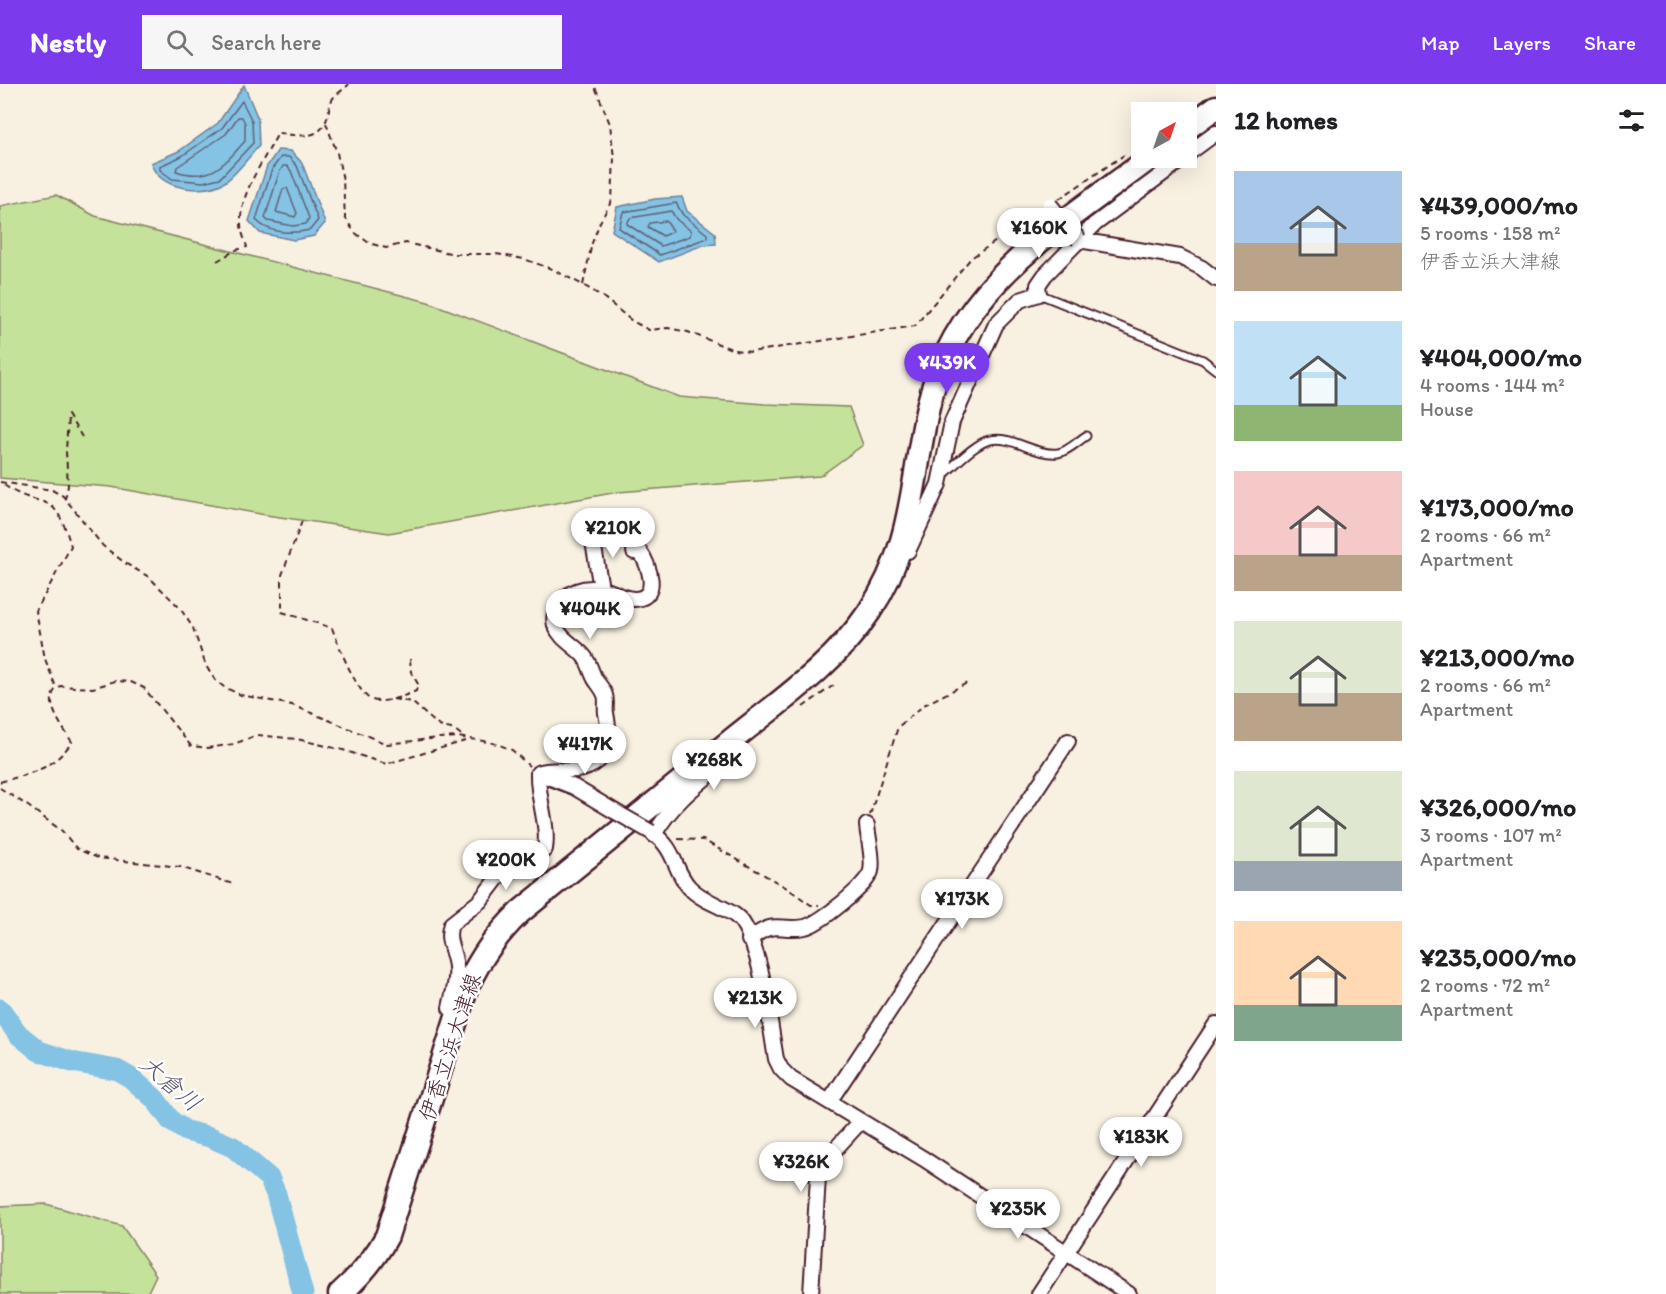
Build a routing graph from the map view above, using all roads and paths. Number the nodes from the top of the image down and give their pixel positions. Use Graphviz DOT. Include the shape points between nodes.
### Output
graph roads {
  1 [pos="349,84"];
  2 [pos="594,84"];
  3 [pos="1216,107"];
  4 [pos="1197,121"];
  5 [pos="326,123"];
  6 [pos="1216,133"];
  7 [pos="1197,147"];
  8 [pos="1131,155"];
  9 [pos="1131,162"];
  10 [pos="1169,168"];
  11 [pos="1050,205"];
  12 [pos="1079,240"];
  13 [pos="217,261"];
  14 [pos="1216,279"];
  15 [pos="583,285"];
  16 [pos="1039,294"];
  17 [pos="1216,370"];
  18 [pos="1086,436"];
  19 [pos="82,437"];
  20 [pos="940,477"];
  21 [pos="0,482"];
  22 [pos="65,499"];
  23 [pos="302,521"];
  24 [pos="592,536"];
  25 [pos="634,552"];
  26 [pos="900,552"];
  27 [pos="601,588"];
  28 [pos="410,659"];
  29 [pos="969,682"];
  30 [pos="56,687"];
  31 [pos="391,699"];
  32 [pos="467,739"];
  33 [pos="471,739"];
  34 [pos="1068,741"];
  35 [pos="721,748"];
  36 [pos="538,773"];
  37 [pos="0,782"];
  38 [pos="0,788"];
  39 [pos="867,825"];
  40 [pos="655,835"];
  41 [pos="233,884"];
  42 [pos="821,905"];
  43 [pos="749,939"];
  44 [pos="1216,1024"];
  45 [pos="453,1031"];
  46 [pos="829,1102"];
  47 [pos="861,1121"];
  48 [pos="1066,1253"];
  49 [pos="340,1294"];
  50 [pos="811,1294"];
  51 [pos="1039,1294"];
  52 [pos="1129,1294"];
  1 -- 5 [label="path" via="333,97"];
  2 -- 15 [label="path" via="610,124 614,158 612,201 600,222"];
  3 -- 4 [label="main road"];
  5 -- 13 [label="path" via="310,136 278,133 256,169 244,207 241,224 247,247"];
  5 -- 15 [label="path" via="344,180 345,217 354,232 369,243 386,248 406,243 454,254 524,259"];
  6 -- 7 [label="street"];
  8 -- 11 [label="path" via="1119,158"];
  9 -- 26 [label="main road, 伊香立浜大津線" via="1010,265 964,320 929,401"];
  10 -- 12 [label="street"];
  11 -- 12 [label="street, bridge"];
  11 -- 15 [label="path" via="971,258 915,326 742,351 688,332 649,330"];
  12 -- 14 [label="street" via="1180,257"];
  12 -- 16 [label="street" via="1045,275 1038,285"];
  16 -- 17 [label="lane" via="1203,360"];
  16 -- 20 [label="street" via="1020,300 996,324 952,422"];
  18 -- 20 [label="lane" via="1059,453 990,440"];
  19 -- 22 [label="path" via="68,415"];
  20 -- 26 [label="street" via="907,553"];
  21 -- 22 [label="path" via="52,490"];
  21 -- 30 [label="path" via="48,502 57,510 71,546 36,611 45,659"];
  22 -- 32 [label="path" via="103,546 148,577 180,608 206,666 224,687 292,705 387,744"];
  23 -- 31 [label="path" via="282,575 282,612 332,628 361,689 379,701"];
  24 -- 27 [label="street"];
  25 -- 27 [label="street" via="640,552 647,561 652,580 649,591 633,599"];
  26 -- 35 [label="main road, 伊香立浜大津線" via="868,613 841,647"];
  27 -- 36 [label="street" via="573,591 563,598 554,621 559,633 584,655 605,695 610,727 607,749 590,767"];
  28 -- 31 [label="path" via="411,672 418,684 416,691"];
  29 -- 39 [label="path" via="924,705 898,727"];
  30 -- 33 [label="path" via="93,688 115,681 131,682 144,688 191,746 234,744 258,735 297,739 386,764"];
  30 -- 37 [label="path" via="52,708 72,742 45,769"];
  31 -- 32 [label="path" via="412,702 439,726 455,730"];
  32 -- 33 [label="path"];
  33 -- 36 [label="path" via="512,750"];
  34 -- 46 [label="street"];
  35 -- 40 [label="street" via="729,759 684,796 664,817"];
  35 -- 45 [label="main road, 伊香立浜大津線" via="520,912 495,937 467,986"];
  36 -- 40 [label="street, bridge" via="574,787"];
  36 -- 45 [label="street" via="545,849 499,876 480,901 451,924 448,942 456,978 446,1025"];
  38 -- 41 [label="path" via="62,831 76,849 98,858 180,867"];
  39 -- 43 [label="street" via="871,871 866,882 822,920 807,927 775,925"];
  40 -- 42 [label="path" via="703,840 811,905"];
  40 -- 43 [label="street" via="669,848 687,885 699,897 732,913 741,921"];
  43 -- 46 [label="street" via="763,986 776,1059 792,1079"];
  44 -- 48 [label="street"];
  45 -- 49 [label="main road, 伊香立浜大津線" via="387,1236 367,1268"];
  46 -- 47 [label="street"];
  47 -- 48 [label="street"];
  47 -- 50 [label="street" via="828,1157 818,1177"];
  48 -- 51 [label="street"];
  48 -- 52 [label="street"];
}
